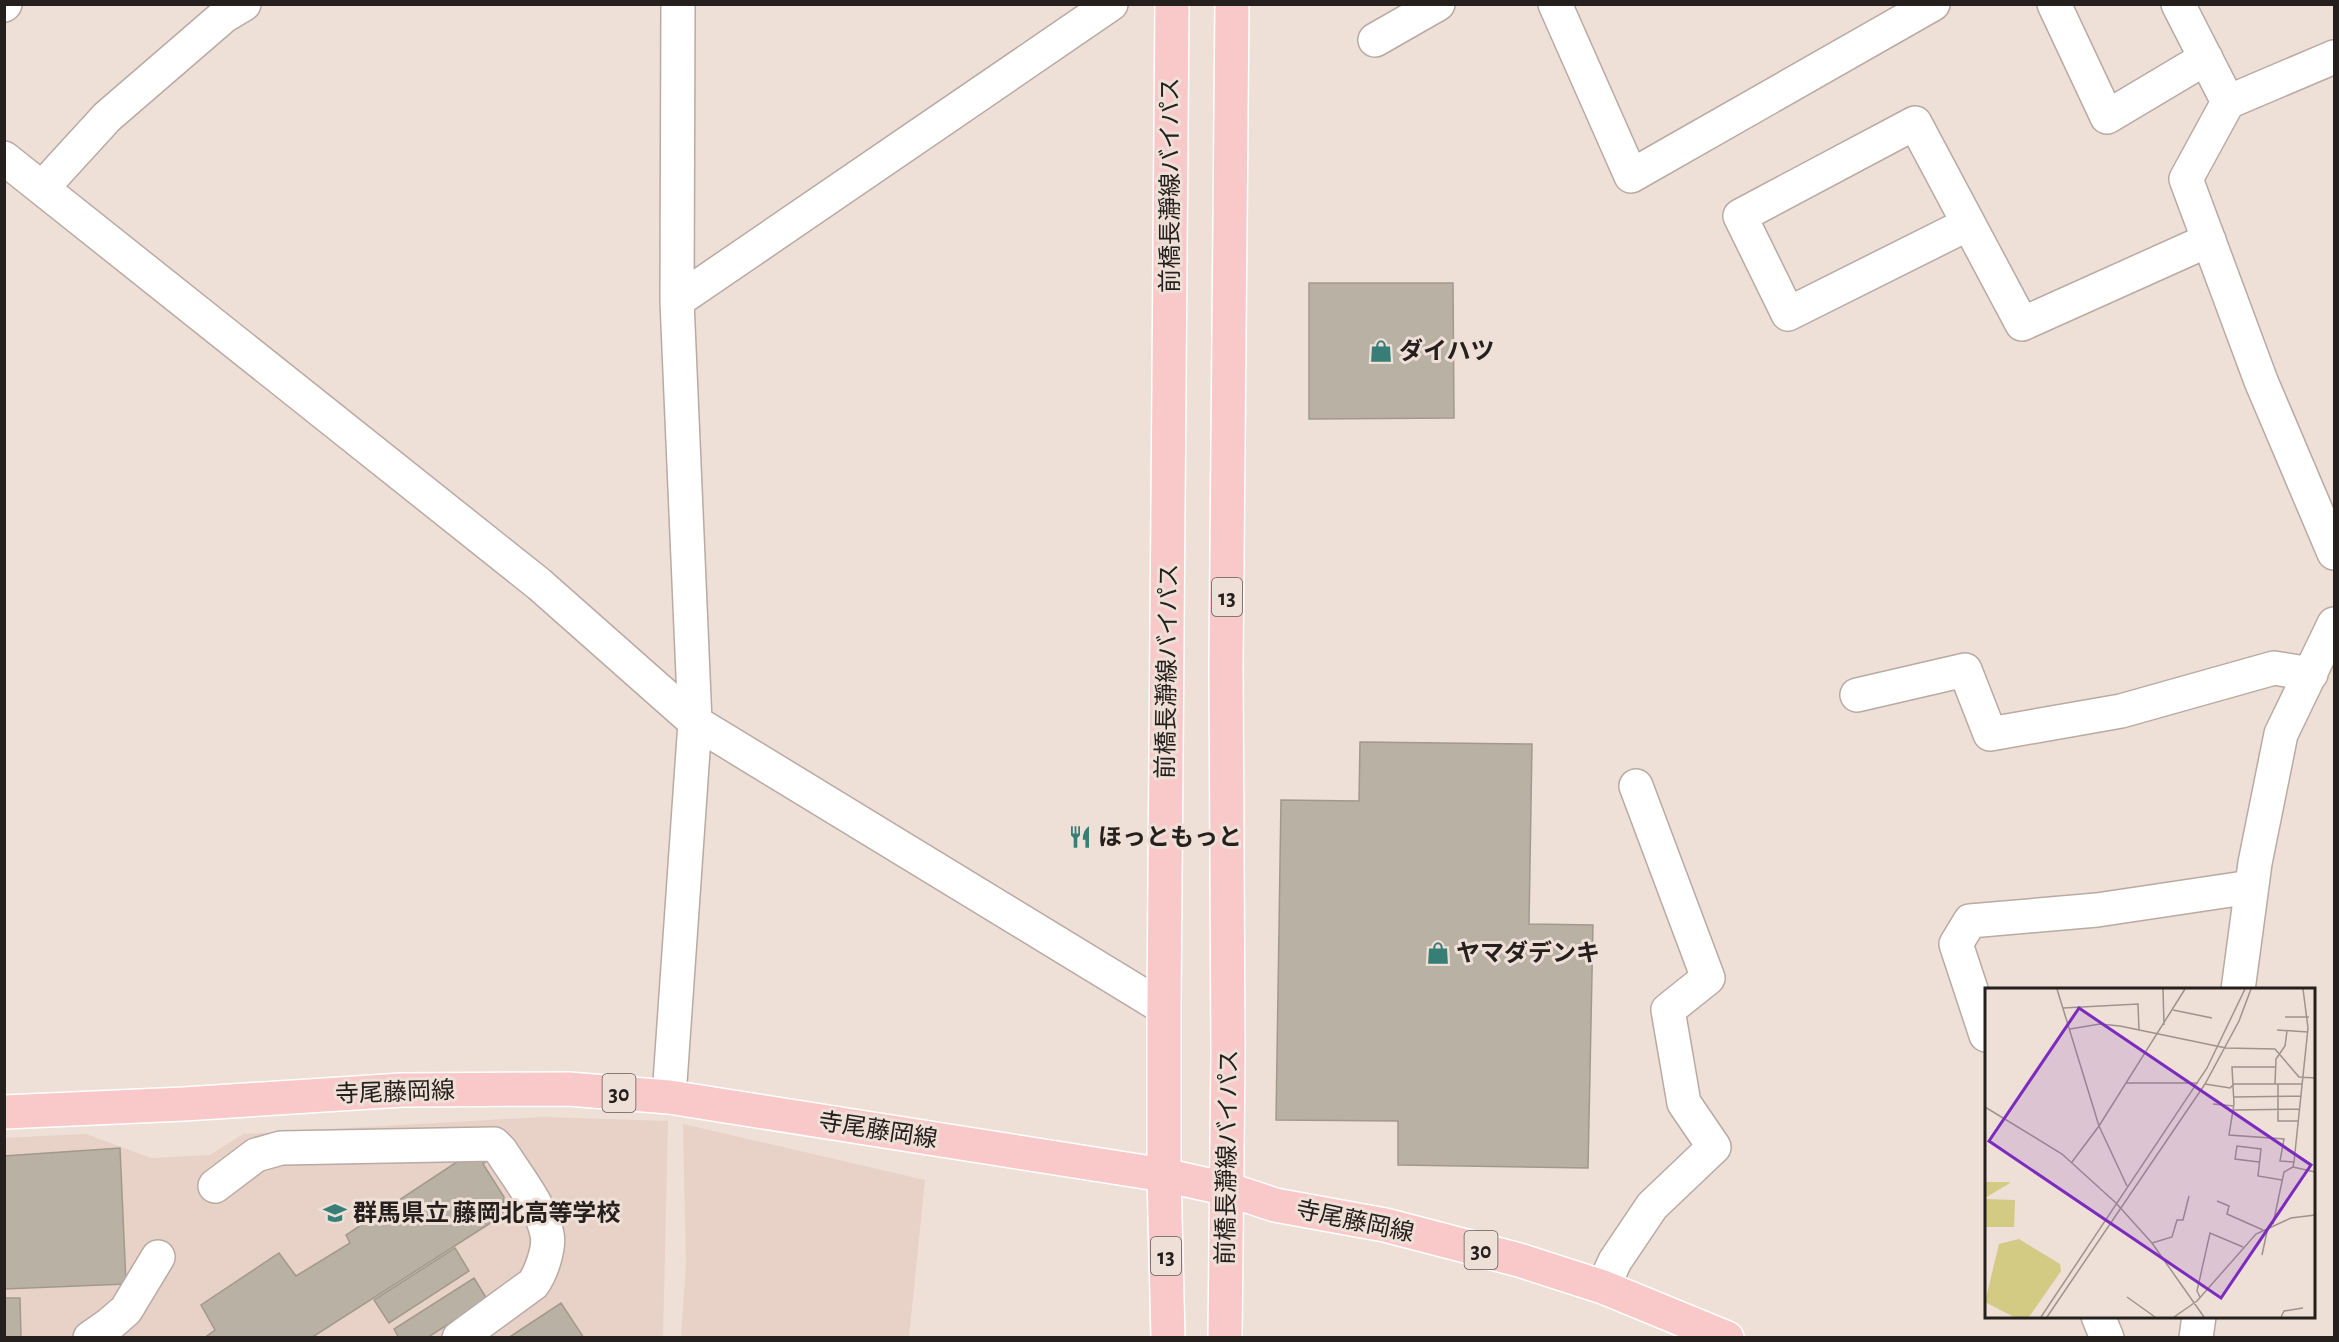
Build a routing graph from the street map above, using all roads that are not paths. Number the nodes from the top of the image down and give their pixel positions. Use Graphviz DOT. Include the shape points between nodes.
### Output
graph roads {
  1 [pos="244,4"];
  2 [pos="678,4"];
  3 [pos="1111,4"];
  4 [pos="1172,4"];
  5 [pos="1232,4"];
  6 [pos="1438,4"];
  7 [pos="1555,4"];
  8 [pos="1933,4"];
  9 [pos="2054,4"];
  10 [pos="2178,4"];
  11 [pos="1375,40"];
  12 [pos="2334,57"];
  13 [pos="2206,58"];
  14 [pos="2228,102"];
  15 [pos="4,158"];
  16 [pos="43,187"];
  17 [pos="1968,224"];
  18 [pos="2209,240"];
  19 [pos="677,301"];
  20 [pos="2334,553"];
  21 [pos="2333,630"];
  22 [pos="2311,674"];
  23 [pos="1857,695"];
  24 [pos="695,722"];
  25 [pos="1636,786"];
  26 [pos="2252,887"];
  27 [pos="2238,988"];
  28 [pos="1164,1008"];
  29 [pos="1985,1032"];
  30 [pos="669,1097"];
  31 [pos="4,1112"];
  32 [pos="1164,1175"];
  33 [pos="215,1186"];
  34 [pos="1227,1189"];
  35 [pos="158,1257"];
  36 [pos="1603,1287"];
  37 [pos="2098,1318"];
  38 [pos="2199,1318"];
  39 [pos="90,1338"];
  40 [pos="459,1338"];
  41 [pos="1168,1338"];
  42 [pos="1225,1338"];
  43 [pos="1727,1338"];
  44 [pos="2107,1338"];
  45 [pos="2196,1338"];
  1 -- 16 [label="street" via="224,16 107,117"];
  2 -- 19 [label="street"];
  3 -- 19 [label="street"];
  4 -- 28 [label="main road, 前橋長瀞線バイパス / 13"];
  5 -- 34 [label="main road, 前橋長瀞線バイパス / 13" via="1226,666"];
  6 -- 11 [label="street"];
  7 -- 8 [label="street" via="1631,176"];
  9 -- 13 [label="street" via="2107,117"];
  10 -- 13 [label="street"];
  12 -- 14 [label="street"];
  13 -- 14 [label="street"];
  14 -- 18 [label="street" via="2187,179"];
  15 -- 16 [label="street"];
  16 -- 24 [label="street" via="539,584"];
  17 -- 17 [label="street" via="1915,123 1740,216 1788,314"];
  17 -- 18 [label="street" via="2022,324"];
  18 -- 20 [label="street" via="2261,381"];
  19 -- 24 [label="street"];
  21 -- 22 [label="street"];
  22 -- 23 [label="street" via="2274,668 2121,711 1990,734 1965,670"];
  22 -- 26 [label="street" via="2282,734"];
  24 -- 28 [label="street"];
  24 -- 30 [label="street"];
  25 -- 36 [label="street" via="1708,978 1668,1010 1684,1103 1714,1147 1652,1206 1614,1261"];
  26 -- 27 [label="street"];
  26 -- 29 [label="street" via="2097,910 1970,921 1956,944"];
  28 -- 32 [label="main road, 前橋長瀞線バイパス / 13"];
  30 -- 31 [label="main road, 寺尾藤岡線 / 30" via="568,1089 402,1090"];
  30 -- 32 [label="main road, 寺尾藤岡線 / 30"];
  32 -- 34 [label="main road, 寺尾藤岡線 / 30"];
  32 -- 41 [label="main road, 前橋長瀞線バイパス / 13"];
  33 -- 40 [label="street" via="256,1155 281,1148 494,1144 540,1214 548,1236 541,1272 533,1284"];
  34 -- 36 [label="main road, 寺尾藤岡線 / 30" via="1275,1205 1385,1225"];
  34 -- 42 [label="main road, 前橋長瀞線バイパス / 13"];
  35 -- 39 [label="street" via="126,1310"];
  36 -- 43 [label="main road, 寺尾藤岡線 / 30"];
  37 -- 44 [label="street"];
  38 -- 45 [label="street"];
}
